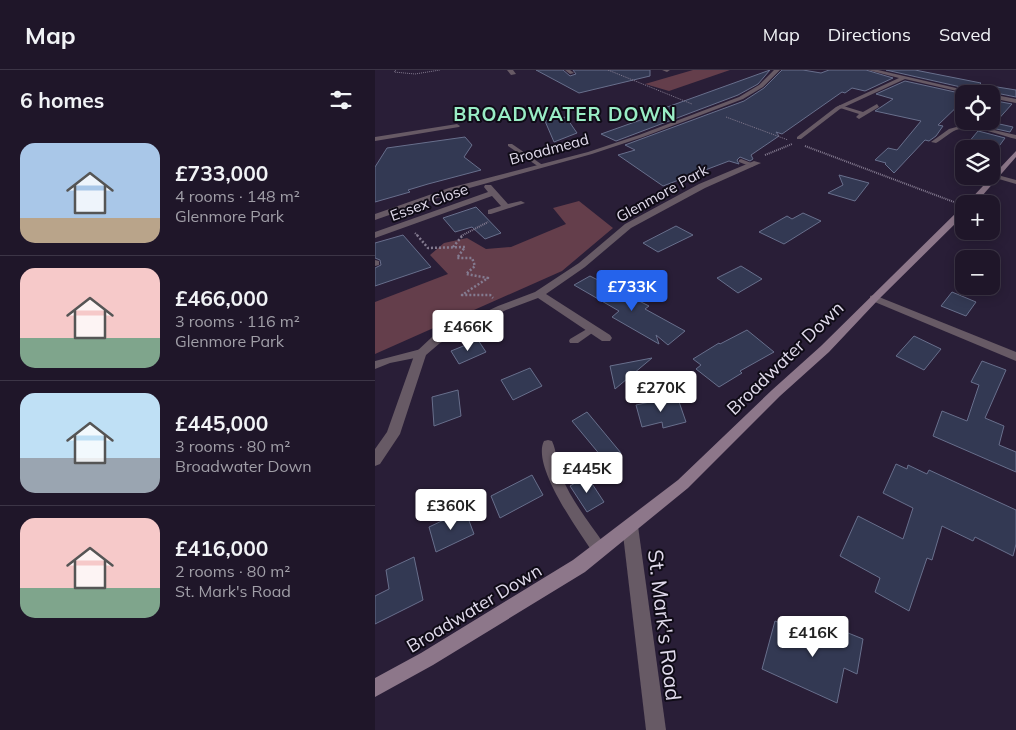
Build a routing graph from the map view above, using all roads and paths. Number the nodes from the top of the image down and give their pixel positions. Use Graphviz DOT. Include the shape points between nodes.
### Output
graph roads {
  1 [pos="396,70"];
  2 [pos="440,70"];
  3 [pos="608,70"];
  4 [pos="777,70"];
  5 [pos="871,70"];
  6 [pos="903,78"];
  7 [pos="955,89"];
  8 [pos="1000,98"];
  9 [pos="1016,102"];
  10 [pos="877,106"];
  11 [pos="840,108"];
  12 [pos="708,111"];
  13 [pos="864,114"];
  14 [pos="857,118"];
  15 [pos="457,126"];
  16 [pos="1016,138"];
  17 [pos="375,139"];
  18 [pos="797,140"];
  19 [pos="934,142"];
  20 [pos="510,145"];
  21 [pos="1014,157"];
  22 [pos="741,160"];
  23 [pos="754,164"];
  24 [pos="541,166"];
  25 [pos="1000,170"];
  26 [pos="1000,178"];
  27 [pos="483,181"];
  28 [pos="1016,182"];
  29 [pos="986,185"];
  30 [pos="493,193"];
  31 [pos="978,195"];
  32 [pos="521,203"];
  33 [pos="955,205"];
  34 [pos="506,207"];
  35 [pos="955,211"];
  36 [pos="491,212"];
  37 [pos="375,217"];
  38 [pos="408,225"];
  39 [pos="375,235"];
  40 [pos="453,247"];
  41 [pos="539,294"];
  42 [pos="874,298"];
  43 [pos="502,308"];
  44 [pos="592,329"];
  45 [pos="606,338"];
  46 [pos="574,341"];
  47 [pos="421,353"];
  48 [pos="1016,357"];
  49 [pos="375,365"];
  50 [pos="548,445"];
  51 [pos="375,460"];
  52 [pos="630,526"];
  53 [pos="599,549"];
  54 [pos="375,688"];
  55 [pos="656,730"];
  1 -- 2 [label="path" via="394,72 415,74"];
  3 -- 12 [label="path"];
  4 -- 12 [label="street, Broadmead" via="761,86 741,98"];
  5 -- 6 [label="street"];
  6 -- 7 [label="street"];
  6 -- 11 [label="street"];
  8 -- 9 [label="street"];
  10 -- 13 [label="lane"];
  11 -- 13 [label="lane"];
  11 -- 18 [label="street"];
  12 -- 18 [label="path"];
  12 -- 24 [label="street, Broadmead" via="608,147"];
  13 -- 14 [label="lane"];
  15 -- 17 [label="street"];
  16 -- 19 [label="lane" via="963,128 955,129"];
  18 -- 23 [label="path" via="759,157"];
  18 -- 33 [label="path"];
  20 -- 24 [label="lane"];
  21 -- 25 [label="street"];
  22 -- 23 [label="lane"];
  23 -- 41 [label="street, Glenmore Park" via="702,186 628,226"];
  24 -- 27 [label="street, Broadmead"];
  26 -- 28 [label="lane"];
  27 -- 30 [label="street, Essex Close"];
  27 -- 37 [label="street, Broadmead"];
  29 -- 31 [label="street"];
  30 -- 34 [label="street, Essex Close"];
  30 -- 38 [label="street, Essex Close"];
  32 -- 34 [label="street, Essex Close"];
  34 -- 36 [label="street, Essex Close"];
  34 -- 40 [label="path" via="498,216 461,236"];
  35 -- 42 [label="street, Broadwater Down"];
  38 -- 39 [label="street, Essex Close"];
  38 -- 40 [label="path" via="428,248"];
  40 -- 43 [label="path" via="465,247 457,258 472,258 475,266 466,274 488,278 462,295 490,295"];
  41 -- 43 [label="street, Glenmore Park"];
  41 -- 44 [label="street"];
  42 -- 48 [label="street"];
  42 -- 52 [label="street, Broadwater Down" via="683,484"];
  43 -- 47 [label="street, Glenmore Park" via="436,340"];
  44 -- 45 [label="street"];
  44 -- 46 [label="lane"];
  47 -- 49 [label="lane"];
  47 -- 51 [label="street" via="393,434"];
  50 -- 53 [label="lane" via="555,478"];
  52 -- 53 [label="street, Broadwater Down"];
  52 -- 55 [label="street, St. Mark's Road"];
  53 -- 54 [label="street, Broadwater Down" via="579,566"];
}
